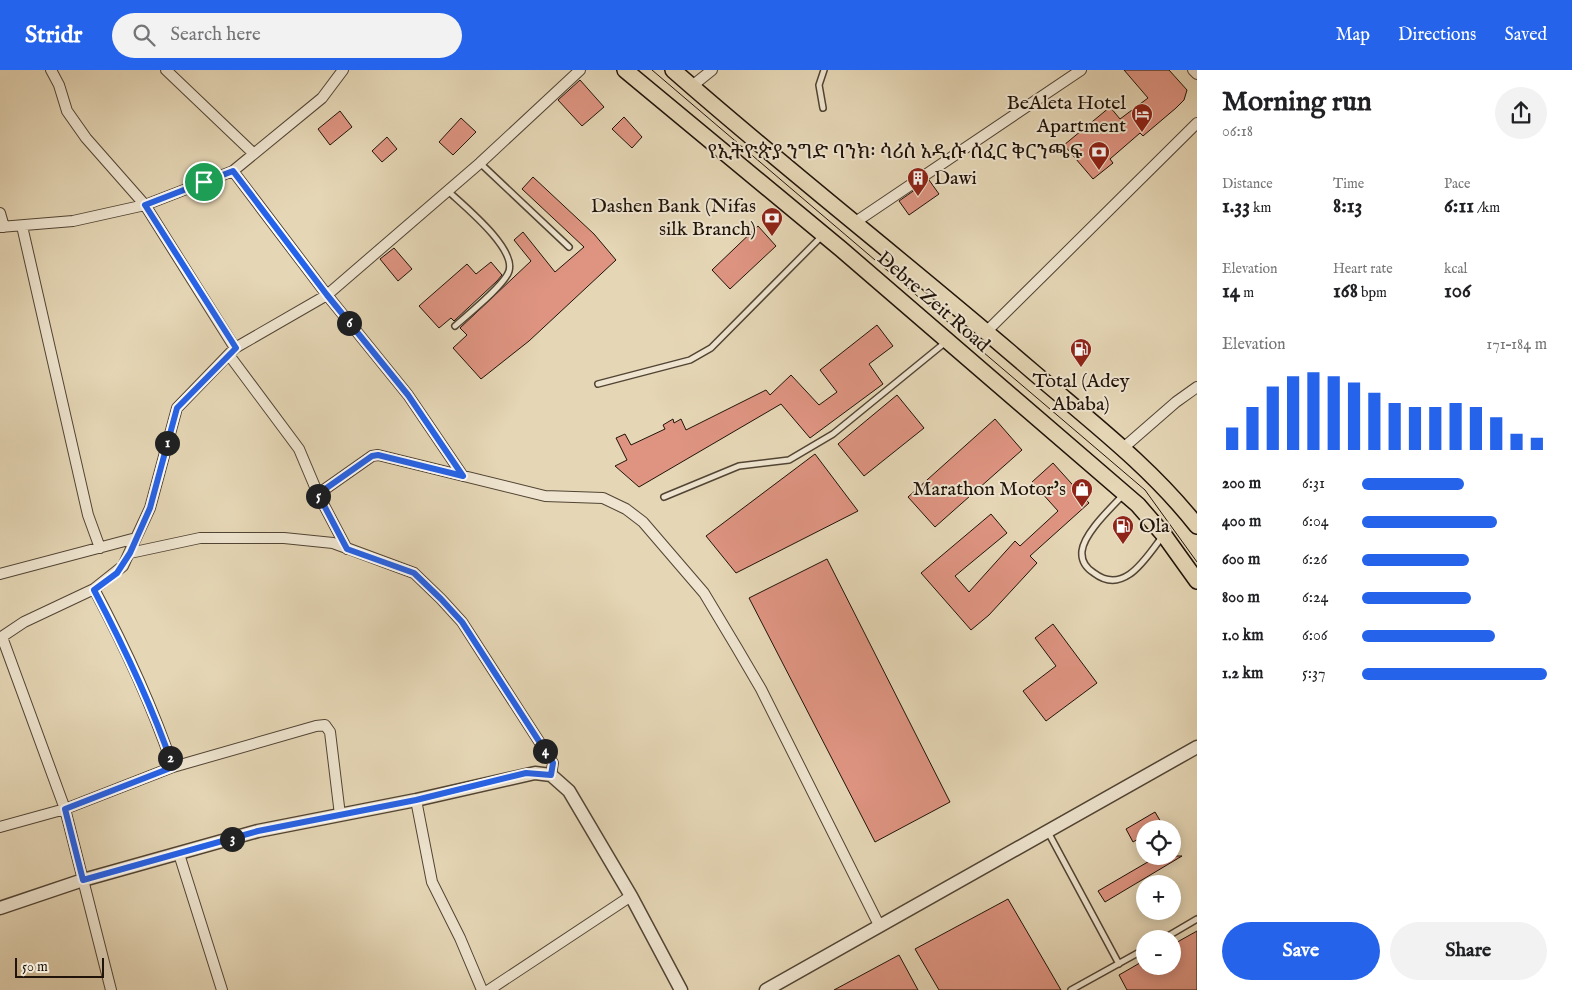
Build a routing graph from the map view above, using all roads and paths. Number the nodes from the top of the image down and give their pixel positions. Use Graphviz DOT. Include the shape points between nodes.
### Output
graph roads {
  1 [pos="51,70"];
  2 [pos="166,70"];
  3 [pos="344,70"];
  4 [pos="580,70"];
  5 [pos="625,70"];
  6 [pos="673,70"];
  7 [pos="712,70"];
  8 [pos="824,70"];
  9 [pos="1081,70"];
  10 [pos="1193,70"];
  11 [pos="1197,74"];
  12 [pos="692,86"];
  13 [pos="823,108"];
  14 [pos="1197,123"];
  15 [pos="253,153"];
  16 [pos="480,163"];
  17 [pos="233,171"];
  18 [pos="448,191"];
  19 [pos="145,205"];
  20 [pos="0,213"];
  21 [pos="854,223"];
  22 [pos="22,226"];
  23 [pos="2,227"];
  24 [pos="824,235"];
  25 [pos="569,247"];
  26 [pos="327,295"];
  27 [pos="455,326"];
  28 [pos="986,332"];
  29 [pos="947,341"];
  30 [pos="232,351"];
  31 [pos="598,384"];
  32 [pos="1197,388"];
  33 [pos="1122,449"];
  34 [pos="463,476"];
  35 [pos="1125,493"];
  36 [pos="318,494"];
  37 [pos="664,497"];
  38 [pos="1197,526"];
  39 [pos="1164,535"];
  40 [pos="136,538"];
  41 [pos="100,548"];
  42 [pos="347,549"];
  43 [pos="130,553"];
  44 [pos="1,572"];
  45 [pos="1197,581"];
  46 [pos="94,590"];
  47 [pos="1,638"];
  48 [pos="1197,747"];
  49 [pos="173,767"];
  50 [pos="551,775"];
  51 [pos="416,800"];
  52 [pos="65,809"];
  53 [pos="340,815"];
  54 [pos="0,827"];
  55 [pos="1047,831"];
  56 [pos="180,854"];
  57 [pos="83,880"];
  58 [pos="631,896"];
  59 [pos="0,908"];
  60 [pos="1197,919"];
  61 [pos="879,925"];
  62 [pos="1178,930"];
  63 [pos="1136,954"];
  64 [pos="1119,964"];
  65 [pos="111,990"];
  66 [pos="222,990"];
  67 [pos="482,990"];
  68 [pos="488,990"];
  69 [pos="682,990"];
  70 [pos="766,990"];
  71 [pos="1071,990"];
  1 -- 19 [label="street" via="67,111 86,138"];
  2 -- 15 [label="street"];
  3 -- 15 [label="street" via="322,98"];
  4 -- 16 [label="street"];
  5 -- 24 [label="main road, Debre Zeit Road"];
  6 -- 12 [label="main road, Debre Zeit Road"];
  7 -- 12 [label="street"];
  8 -- 13 [label="lane" via="819,85"];
  9 -- 21 [label="street"];
  10 -- 11 [label="street"];
  12 -- 21 [label="main road, Debre Zeit Road"];
  14 -- 28 [label="street"];
  15 -- 17 [label="street"];
  16 -- 18 [label="street"];
  16 -- 25 [label="lane"];
  17 -- 19 [label="street"];
  17 -- 26 [label="street"];
  18 -- 26 [label="street"];
  18 -- 27 [label="lane" via="497,238 508,255 509,271 502,282"];
  19 -- 22 [label="street" via="73,221"];
  19 -- 30 [label="street"];
  20 -- 23 [label="street"];
  21 -- 28 [label="main road, Debre Zeit Road"];
  22 -- 23 [label="street"];
  22 -- 41 [label="street" via="88,515"];
  24 -- 29 [label="main road, Debre Zeit Road"];
  24 -- 31 [label="lane" via="711,348 690,360"];
  26 -- 30 [label="street"];
  26 -- 34 [label="street" via="408,395"];
  28 -- 33 [label="main road, Debre Zeit Road"];
  29 -- 35 [label="main road, Debre Zeit Road"];
  29 -- 37 [label="lane" via="833,434 789,460 739,466"];
  30 -- 36 [label="street" via="299,449"];
  30 -- 40 [label="street" via="177,408 150,508"];
  32 -- 33 [label="street"];
  33 -- 38 [label="main road, Debre Zeit Road" via="1174,497"];
  34 -- 36 [label="street" via="378,455"];
  34 -- 61 [label="street" via="545,496 603,498 643,522 704,593 738,648"];
  35 -- 39 [label="main road, Debre Zeit Road"];
  35 -- 39 [label="lane" via="1090,534 1082,550 1083,563 1094,574 1110,581 1121,580 1135,572"];
  36 -- 42 [label="street"];
  39 -- 45 [label="main road, Debre Zeit Road"];
  40 -- 41 [label="street"];
  40 -- 43 [label="street"];
  41 -- 44 [label="street"];
  42 -- 43 [label="street" via="333,543 242,537 200,538"];
  42 -- 50 [label="street" via="414,573 462,622 553,763"];
  43 -- 46 [label="street" via="117,573"];
  46 -- 47 [label="street" via="24,622"];
  46 -- 49 [label="street" via="158,722"];
  47 -- 52 [label="street"];
  48 -- 55 [label="street"];
  49 -- 52 [label="street"];
  49 -- 53 [label="street" via="326,725 330,732"];
  50 -- 51 [label="street" via="526,773"];
  50 -- 58 [label="street" via="574,798"];
  51 -- 53 [label="street"];
  51 -- 67 [label="street" via="432,882"];
  52 -- 54 [label="street"];
  52 -- 57 [label="street"];
  53 -- 56 [label="street" via="258,831"];
  55 -- 61 [label="street"];
  55 -- 64 [label="lane"];
  56 -- 57 [label="street"];
  56 -- 66 [label="street"];
  57 -- 59 [label="street"];
  57 -- 65 [label="street"];
  58 -- 68 [label="street"];
  58 -- 69 [label="street"];
  60 -- 62 [label="lane"];
  61 -- 70 [label="street"];
  63 -- 64 [label="lane"];
  64 -- 71 [label="lane"];
}
